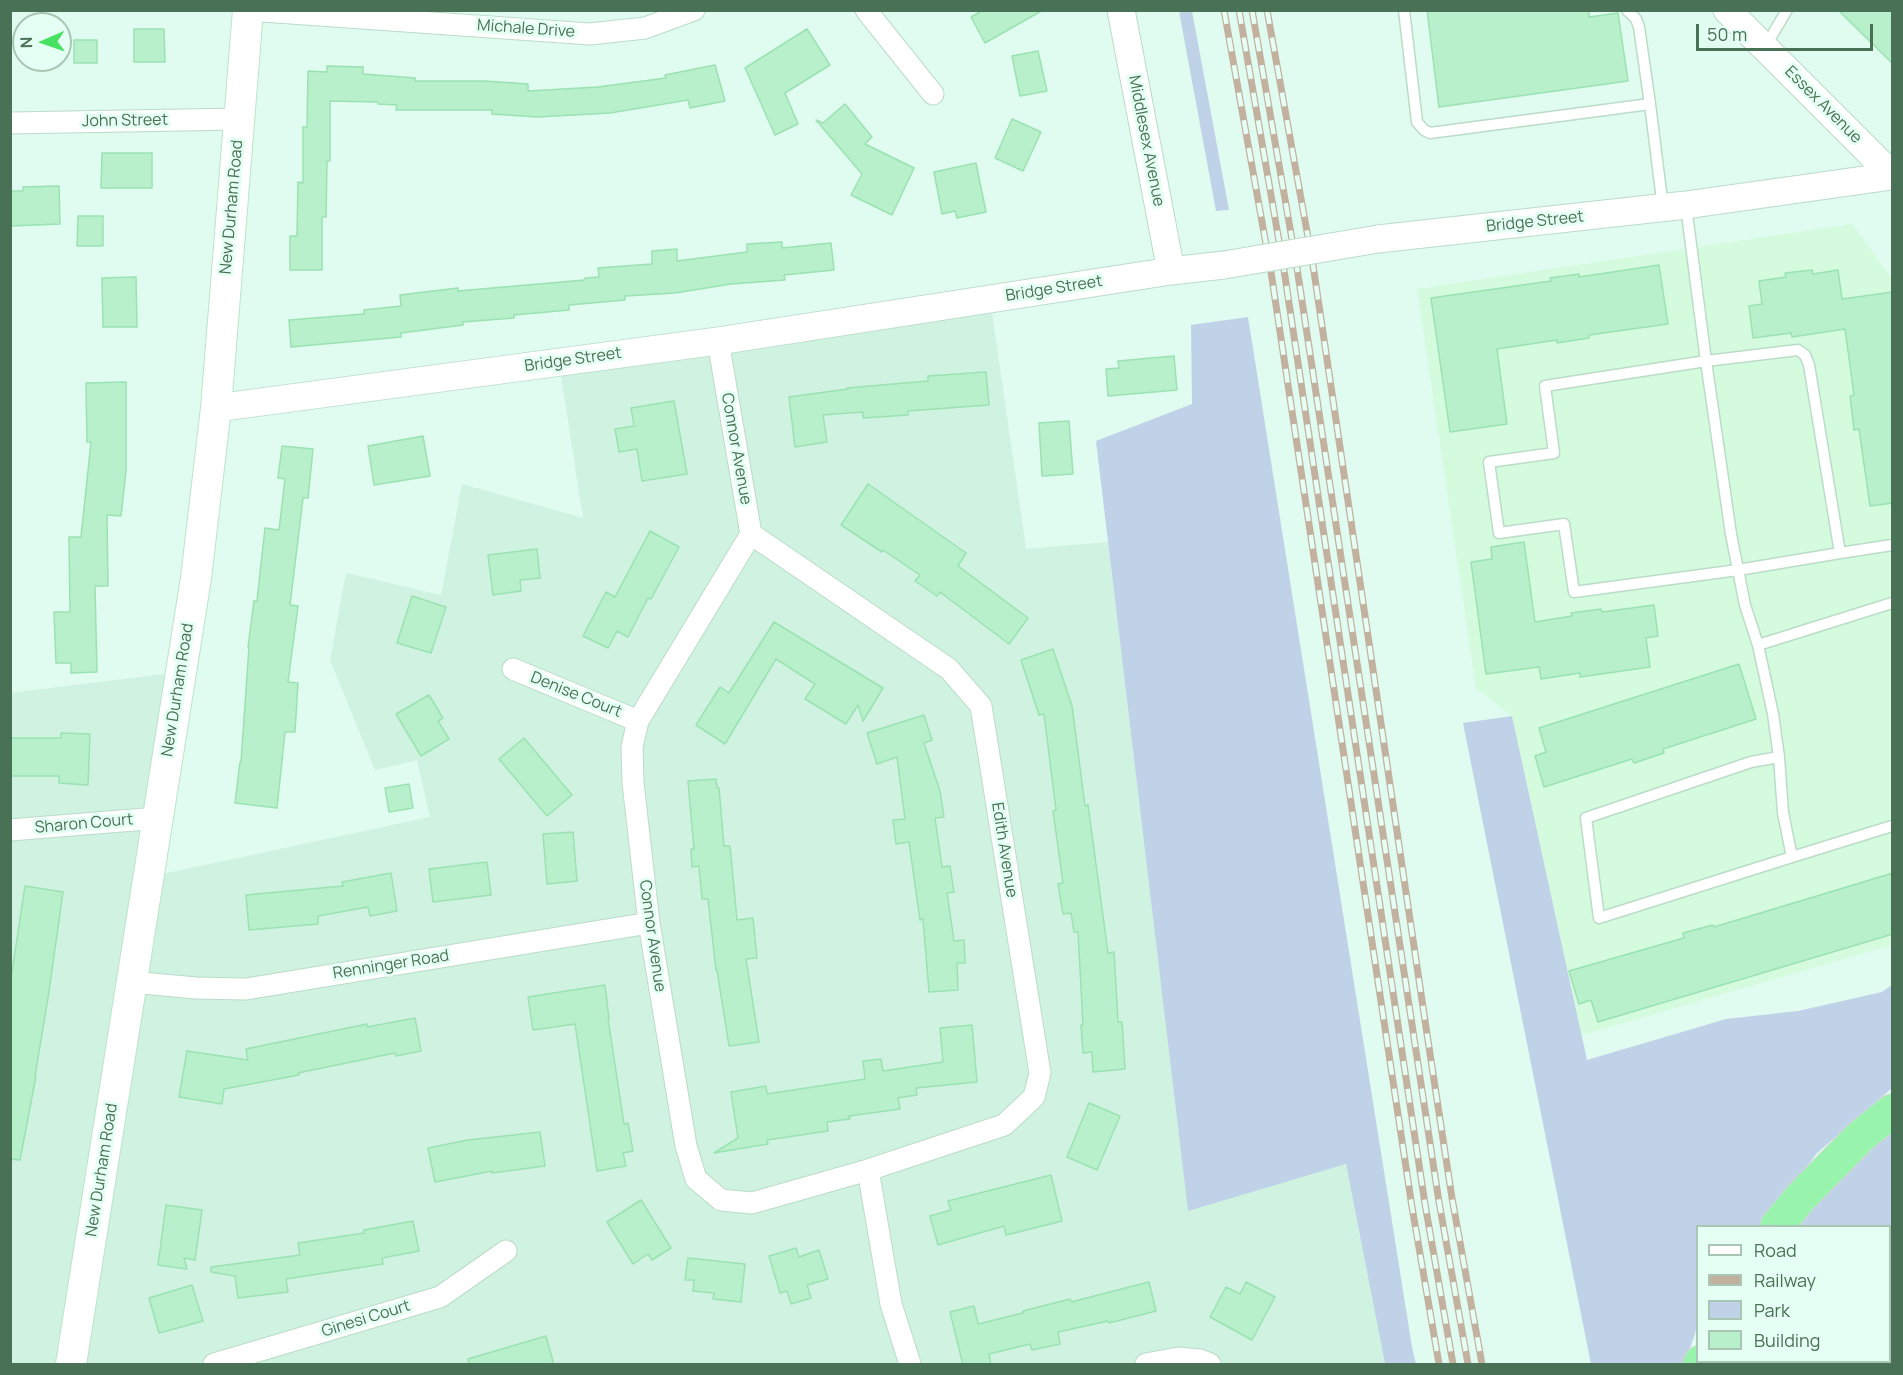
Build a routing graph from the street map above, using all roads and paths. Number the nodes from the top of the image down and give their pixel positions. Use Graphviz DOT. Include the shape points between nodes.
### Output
graph roads {
  1 [pos="248,10"];
  2 [pos="866,10"];
  3 [pos="1121,10"];
  4 [pos="1404,10"];
  5 [pos="1628,10"];
  6 [pos="1727,10"];
  7 [pos="1787,10"];
  8 [pos="684,12"];
  9 [pos="1764,47"];
  10 [pos="933,94"];
  11 [pos="1650,104"];
  12 [pos="239,118"];
  13 [pos="10,123"];
  14 [pos="1893,176"];
  15 [pos="1675,207"];
  16 [pos="1171,271"];
  17 [pos="718,341"];
  18 [pos="1706,362"];
  19 [pos="216,408"];
  20 [pos="751,534"];
  21 [pos="1893,544"];
  22 [pos="1840,553"];
  23 [pos="1738,570"];
  24 [pos="1893,603"];
  25 [pos="1758,645"];
  26 [pos="513,669"];
  27 [pos="638,721"];
  28 [pos="1779,757"];
  29 [pos="158,818"];
  30 [pos="1893,826"];
  31 [pos="10,830"];
  32 [pos="1792,857"];
  33 [pos="649,923"];
  34 [pos="132,982"];
  35 [pos="1893,1111"];
  36 [pos="868,1170"];
  37 [pos="1779,1225"];
  38 [pos="506,1251"];
  39 [pos="71,1365"];
  40 [pos="214,1365"];
  41 [pos="910,1365"];
  42 [pos="1146,1365"];
  43 [pos="1210,1365"];
  1 -- 8 [label="street, Michale Drive" via="590,34 645,28"];
  1 -- 12 [label="main road, New Durham Road"];
  2 -- 10 [label="street"];
  3 -- 16 [label="street, Middlesex Avenue"];
  4 -- 11 [label="lane" via="1418,122 1430,133"];
  5 -- 11 [label="lane" via="1640,27"];
  6 -- 9 [label="street, Essex Avenue"];
  7 -- 9 [label="lane"];
  9 -- 14 [label="street, Essex Avenue"];
  11 -- 15 [label="lane"];
  12 -- 13 [label="street, John Street"];
  12 -- 19 [label="main road, New Durham Road"];
  14 -- 15 [label="street, Bridge Street"];
  15 -- 16 [label="street, Bridge Street, bridge" via="1378,239"];
  15 -- 18 [label="lane"];
  16 -- 17 [label="street, Bridge Street"];
  17 -- 19 [label="street, Bridge Street"];
  17 -- 20 [label="street, Connor Avenue"];
  18 -- 22 [label="lane" via="1798,350 1805,355"];
  18 -- 23 [label="lane"];
  18 -- 23 [label="lane" via="1545,386 1554,453 1489,462 1498,533 1564,524 1574,592"];
  19 -- 29 [label="main road, New Durham Road" via="195,578"];
  20 -- 27 [label="street, Connor Avenue"];
  20 -- 36 [label="street, Edith Avenue" via="949,669 981,706 1040,1073 1034,1097 1004,1125"];
  21 -- 22 [label="lane"];
  22 -- 23 [label="lane"];
  23 -- 25 [label="lane"];
  24 -- 25 [label="lane"];
  25 -- 28 [label="lane"];
  26 -- 27 [label="street, Denise Court"];
  27 -- 33 [label="street, Connor Avenue" via="632,747 633,783"];
  28 -- 32 [label="lane" via="1783,813"];
  28 -- 32 [label="lane" via="1751,762 1586,818 1599,918"];
  29 -- 31 [label="street, Sharon Court"];
  29 -- 34 [label="main road, New Durham Road"];
  30 -- 32 [label="lane"];
  33 -- 34 [label="street, Renninger Road" via="246,989"];
  33 -- 36 [label="street, Connor Avenue" via="686,1146 696,1179 721,1200 752,1203"];
  34 -- 39 [label="main road, New Durham Road"];
  35 -- 37 [label="highway" via="1861,1136"];
  36 -- 41 [label="street" via="891,1304"];
  38 -- 40 [label="street, Ginesi Court" via="440,1297"];
  42 -- 43 [label="street" via="1178,1358"];
}
